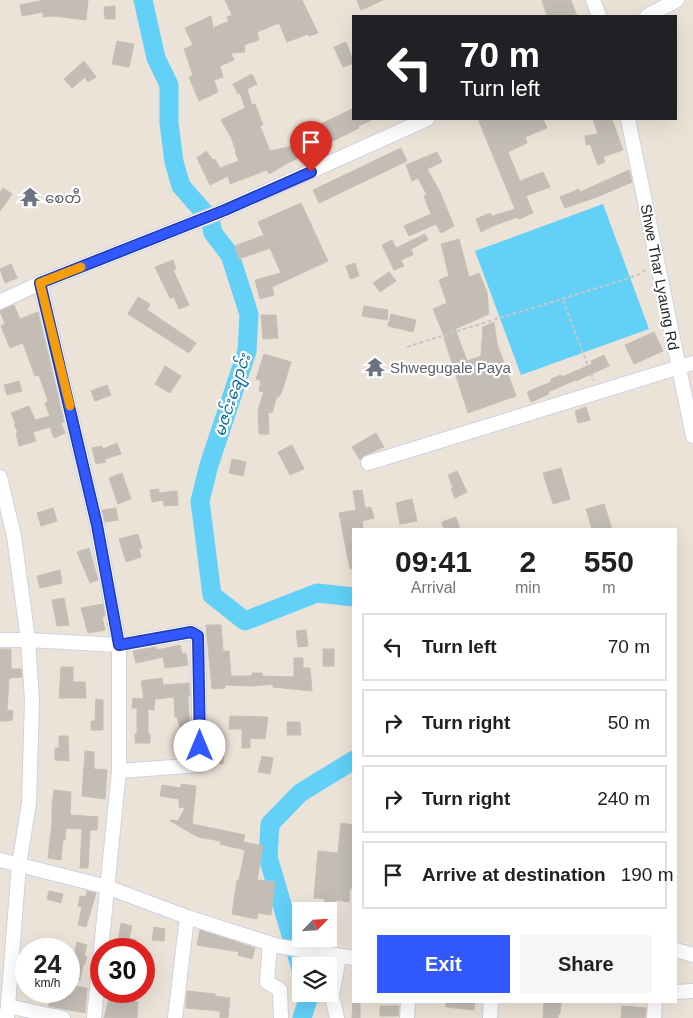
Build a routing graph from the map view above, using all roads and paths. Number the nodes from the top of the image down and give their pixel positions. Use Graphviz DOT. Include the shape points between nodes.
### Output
graph roads {
  1 [pos="593,0"];
  2 [pos="677,0"];
  3 [pos="599,15"];
  4 [pos="649,15"];
  5 [pos="425,120"];
  6 [pos="628,120"];
  7 [pos="638,275"];
  8 [pos="40,283"];
  9 [pos="563,300"];
  10 [pos="0,302"];
  11 [pos="407,346"];
  12 [pos="693,363"];
  13 [pos="679,368"];
  14 [pos="598,393"];
  15 [pos="693,436"];
  16 [pos="368,463"];
  17 [pos="0,477"];
  18 [pos="0,640"];
  19 [pos="28,640"];
  20 [pos="119,645"];
  21 [pos="119,771"];
  22 [pos="0,860"];
  23 [pos="19,865"];
  24 [pos="107,887"];
  25 [pos="187,918"];
  26 [pos="274,945"];
  27 [pos="677,950"];
  28 [pos="693,955"];
  29 [pos="338,956"];
  30 [pos="352,958"];
  31 [pos="693,991"];
  32 [pos="677,992"];
  33 [pos="408,1003"];
  34 [pos="491,1003"];
  35 [pos="655,1003"];
  36 [pos="5,1014"];
  37 [pos="64,1018"];
  38 [pos="94,1018"];
  39 [pos="175,1018"];
  40 [pos="281,1018"];
  41 [pos="338,1018"];
  42 [pos="407,1018"];
  43 [pos="490,1018"];
  44 [pos="654,1018"];
  1 -- 3 [label="street"];
  2 -- 4 [label="street"];
  5 -- 8 [label="street" via="225,210"];
  6 -- 13 [label="street, Shwe Thar Lyaung Rd"];
  7 -- 9 [label="path"];
  8 -- 10 [label="street"];
  8 -- 20 [label="street" via="97,525"];
  9 -- 11 [label="path"];
  9 -- 14 [label="path"];
  12 -- 13 [label="street"];
  13 -- 14 [label="street"];
  13 -- 15 [label="street, Shwe Thar Lyaung Rd"];
  14 -- 16 [label="street"];
  17 -- 19 [label="street" via="14,536"];
  18 -- 19 [label="street"];
  19 -- 20 [label="street"];
  19 -- 23 [label="street" via="32,700 29,803"];
  20 -- 21 [label="street"];
  20 -- 21 [label="street" via="191,632 198,636 200,755 200,765"];
  21 -- 24 [label="street"];
  22 -- 23 [label="street"];
  23 -- 24 [label="street"];
  23 -- 36 [label="street"];
  24 -- 25 [label="street"];
  24 -- 38 [label="street"];
  25 -- 26 [label="street"];
  25 -- 39 [label="street"];
  26 -- 29 [label="street"];
  26 -- 40 [label="street" via="268,982 280,990"];
  27 -- 28 [label="street"];
  29 -- 30 [label="street"];
  29 -- 41 [label="street" via="332,996"];
  31 -- 32 [label="street"];
  33 -- 42 [label="street"];
  34 -- 43 [label="street"];
  35 -- 44 [label="street"];
  36 -- 37 [label="street"];
}
